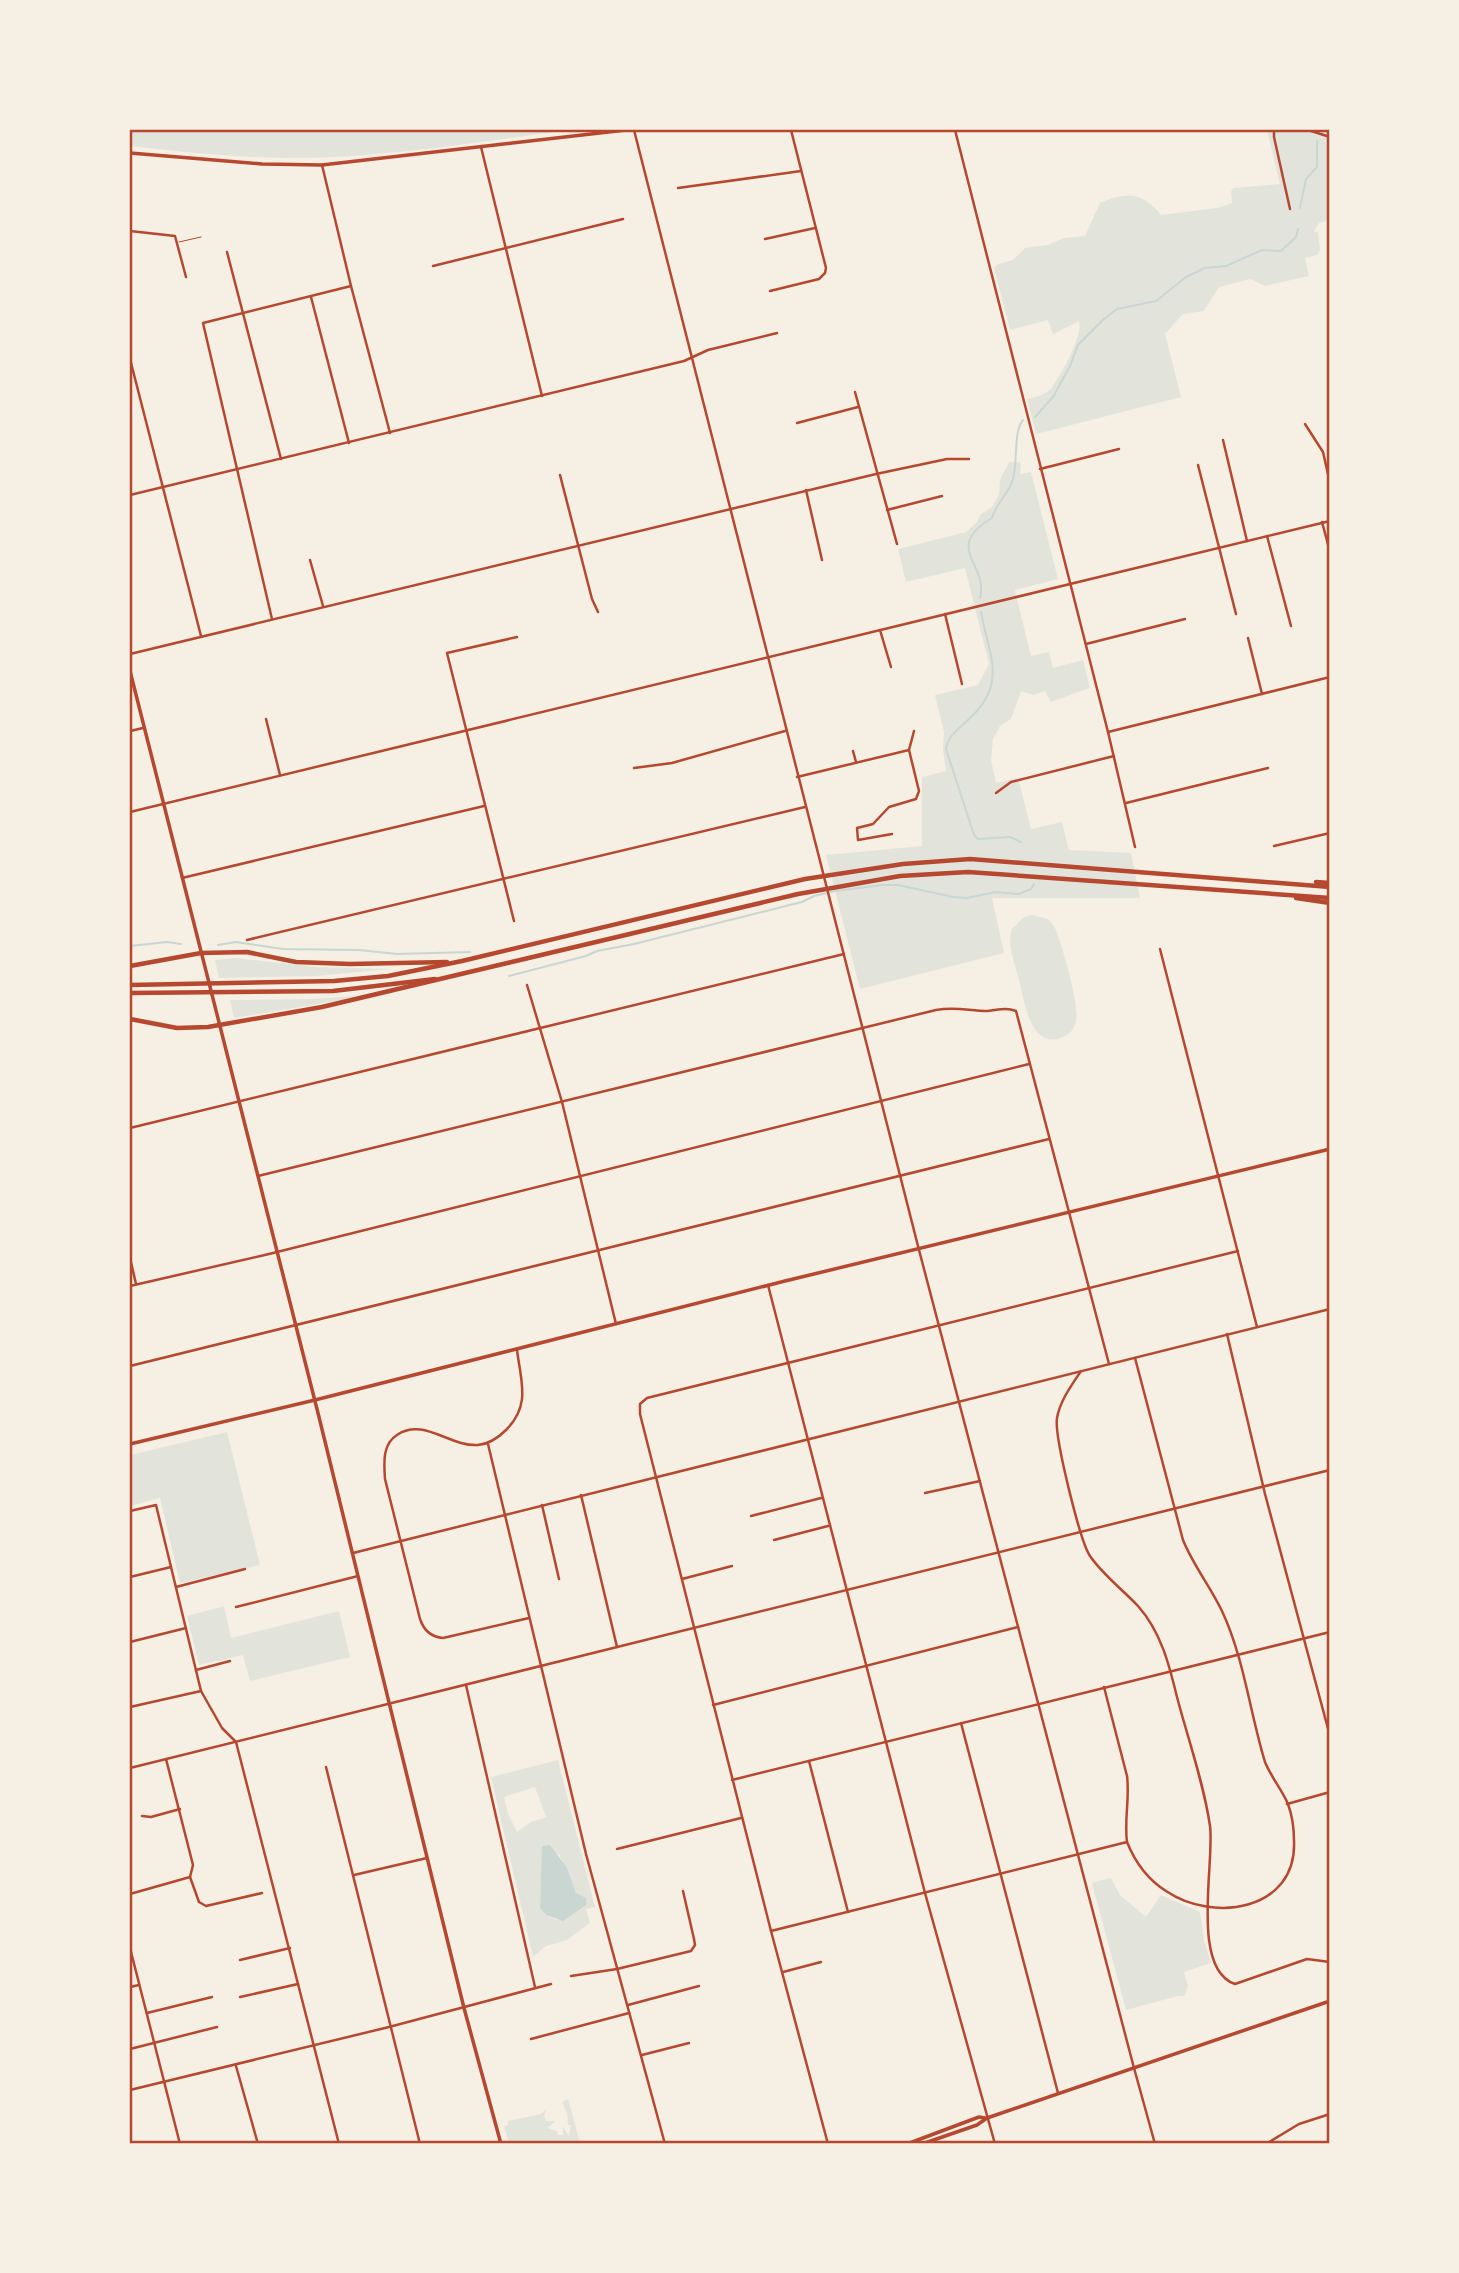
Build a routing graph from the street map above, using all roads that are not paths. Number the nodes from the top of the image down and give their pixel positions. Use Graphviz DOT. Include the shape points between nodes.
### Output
graph roads {
  1 [pos="626,130"];
  2 [pos="634,130"];
  3 [pos="791,130"];
  4 [pos="955,130"];
  5 [pos="1274,130"];
  6 [pos="1308,130"];
  7 [pos="1329,136"];
  8 [pos="481,146"];
  9 [pos="130,153"];
  10 [pos="322,164"];
  11 [pos="802,172"];
  12 [pos="678,188"];
  13 [pos="1290,209"];
  14 [pos="623,219"];
  15 [pos="815,228"];
  16 [pos="130,231"];
  17 [pos="201,237"];
  18 [pos="765,239"];
  19 [pos="177,243"];
  20 [pos="505,248"];
  21 [pos="227,252"];
  22 [pos="433,266"];
  23 [pos="186,277"];
  24 [pos="351,286"];
  25 [pos="770,291"];
  26 [pos="311,296"];
  27 [pos="242,313"];
  28 [pos="777,333"];
  29 [pos="692,358"];
  30 [pos="130,359"];
  31 [pos="855,392"];
  32 [pos="542,396"];
  33 [pos="858,407"];
  34 [pos="797,423"];
  35 [pos="1305,424"];
  36 [pos="390,432"];
  37 [pos="1223,440"];
  38 [pos="349,443"];
  39 [pos="1119,449"];
  40 [pos="281,459"];
  41 [pos="969,459"];
  42 [pos="1198,465"];
  43 [pos="238,469"];
  44 [pos="1040,469"];
  45 [pos="876,474"];
  46 [pos="559,475"];
  47 [pos="1329,483"];
  48 [pos="162,487"];
  49 [pos="806,490"];
  50 [pos="130,495"];
  51 [pos="942,495"];
  52 [pos="730,509"];
  53 [pos="887,510"];
  54 [pos="1329,520"];
  55 [pos="1322,522"];
  56 [pos="1267,536"];
  57 [pos="1247,541"];
  58 [pos="897,544"];
  59 [pos="578,545"];
  60 [pos="1218,547"];
  61 [pos="1329,552"];
  62 [pos="310,560"];
  63 [pos="822,561"];
  64 [pos="1070,584"];
  65 [pos="323,606"];
  66 [pos="598,612"];
  67 [pos="944,614"];
  68 [pos="1236,614"];
  69 [pos="272,619"];
  70 [pos="1185,619"];
  71 [pos="1291,626"];
  72 [pos="880,630"];
  73 [pos="201,636"];
  74 [pos="516,637"];
  75 [pos="1248,638"];
  76 [pos="1085,644"];
  77 [pos="130,654"];
  78 [pos="767,657"];
  79 [pos="891,667"];
  80 [pos="130,671"];
  81 [pos="1329,677"];
  82 [pos="962,684"];
  83 [pos="1262,694"];
  84 [pos="266,719"];
  85 [pos="144,727"];
  86 [pos="465,730"];
  87 [pos="130,731"];
  88 [pos="785,731"];
  89 [pos="914,731"];
  90 [pos="1108,732"];
  91 [pos="909,750"];
  92 [pos="853,751"];
  93 [pos="1114,756"];
  94 [pos="856,762"];
  95 [pos="634,768"];
  96 [pos="1268,768"];
  97 [pos="280,775"];
  98 [pos="797,777"];
  99 [pos="996,793"];
  100 [pos="164,803"];
  101 [pos="1126,803"];
  102 [pos="484,806"];
  103 [pos="806,806"];
  104 [pos="130,812"];
  105 [pos="1329,833"];
  106 [pos="892,834"];
  107 [pos="1274,846"];
  108 [pos="1135,847"];
  109 [pos="182,878"];
  110 [pos="504,880"];
  111 [pos="1329,885"];
  112 [pos="1329,901"];
  113 [pos="514,921"];
  114 [pos="247,940"];
  115 [pos="1160,949"];
  116 [pos="201,953"];
  117 [pos="844,954"];
  118 [pos="462,961"];
  119 [pos="130,966"];
  120 [pos="470,973"];
  121 [pos="130,985"];
  122 [pos="527,985"];
  123 [pos="130,993"];
  124 [pos="130,1019"];
  125 [pos="219,1026"];
  126 [pos="540,1028"];
  127 [pos="863,1028"];
  128 [pos="1029,1064"];
  129 [pos="881,1101"];
  130 [pos="239,1102"];
  131 [pos="562,1102"];
  132 [pos="130,1128"];
  133 [pos="1049,1139"];
  134 [pos="1329,1149"];
  135 [pos="900,1175"];
  136 [pos="258,1176"];
  137 [pos="1219,1176"];
  138 [pos="580,1177"];
  139 [pos="1069,1212"];
  140 [pos="919,1250"];
  141 [pos="277,1251"];
  142 [pos="1238,1251"];
  143 [pos="598,1252"];
  144 [pos="130,1258"];
  145 [pos="136,1284"];
  146 [pos="768,1285"];
  147 [pos="130,1286"];
  148 [pos="1090,1288"];
  149 [pos="1329,1309"];
  150 [pos="616,1324"];
  151 [pos="939,1325"];
  152 [pos="295,1326"];
  153 [pos="1257,1327"];
  154 [pos="1227,1334"];
  155 [pos="517,1349"];
  156 [pos="1135,1358"];
  157 [pos="787,1363"];
  158 [pos="1109,1364"];
  159 [pos="130,1366"];
  160 [pos="1081,1371"];
  161 [pos="315,1400"];
  162 [pos="959,1401"];
  163 [pos="806,1438"];
  164 [pos="130,1444"];
  165 [pos="488,1444"];
  166 [pos="1329,1471"];
  167 [pos="656,1477"];
  168 [pos="980,1481"];
  169 [pos="1264,1487"];
  170 [pos="925,1493"];
  171 [pos="580,1495"];
  172 [pos="821,1498"];
  173 [pos="542,1505"];
  174 [pos="1175,1509"];
  175 [pos="130,1511"];
  176 [pos="504,1515"];
  177 [pos="751,1516"];
  178 [pos="828,1526"];
  179 [pos="1082,1531"];
  180 [pos="774,1540"];
  181 [pos="401,1542"];
  182 [pos="999,1552"];
  183 [pos="353,1553"];
  184 [pos="732,1566"];
  185 [pos="171,1567"];
  186 [pos="245,1569"];
  187 [pos="358,1576"];
  188 [pos="130,1577"];
  189 [pos="559,1579"];
  190 [pos="682,1579"];
  191 [pos="176,1587"];
  192 [pos="845,1590"];
  193 [pos="236,1607"];
  194 [pos="529,1618"];
  195 [pos="1018,1627"];
  196 [pos="186,1628"];
  197 [pos="694,1628"];
  198 [pos="1329,1632"];
  199 [pos="1303,1639"];
  200 [pos="130,1642"];
  201 [pos="617,1647"];
  202 [pos="1237,1655"];
  203 [pos="230,1661"];
  204 [pos="542,1666"];
  205 [pos="865,1667"];
  206 [pos="196,1670"];
  207 [pos="1170,1670"];
  208 [pos="466,1685"];
  209 [pos="1104,1687"];
  210 [pos="201,1691"];
  211 [pos="389,1705"];
  212 [pos="713,1705"];
  213 [pos="1038,1705"];
  214 [pos="130,1707"];
  215 [pos="961,1723"];
  216 [pos="1329,1736"];
  217 [pos="236,1742"];
  218 [pos="885,1742"];
  219 [pos="166,1759"];
  220 [pos="809,1761"];
  221 [pos="326,1767"];
  222 [pos="130,1768"];
  223 [pos="732,1780"];
  224 [pos="1329,1792"];
  225 [pos="1287,1804"];
  226 [pos="180,1809"];
  227 [pos="142,1816"];
  228 [pos="741,1818"];
  229 [pos="1127,1842"];
  230 [pos="617,1849"];
  231 [pos="1077,1855"];
  232 [pos="427,1858"];
  233 [pos="354,1875"];
  234 [pos="999,1875"];
  235 [pos="190,1877"];
  236 [pos="683,1891"];
  237 [pos="262,1893"];
  238 [pos="925,1893"];
  239 [pos="130,1894"];
  240 [pos="1206,1906"];
  241 [pos="848,1912"];
  242 [pos="771,1931"];
  243 [pos="130,1948"];
  244 [pos="290,1948"];
  245 [pos="240,1960"];
  246 [pos="821,1962"];
  247 [pos="1329,1962"];
  248 [pos="617,1969"];
  249 [pos="783,1972"];
  250 [pos="571,1976"];
  251 [pos="299,1983"];
  252 [pos="551,1984"];
  253 [pos="139,1985"];
  254 [pos="699,1986"];
  255 [pos="130,1987"];
  256 [pos="535,1987"];
  257 [pos="212,1997"];
  258 [pos="240,1997"];
  259 [pos="1329,2001"];
  260 [pos="628,2005"];
  261 [pos="464,2008"];
  262 [pos="630,2012"];
  263 [pos="147,2013"];
  264 [pos="217,2027"];
  265 [pos="389,2027"];
  266 [pos="531,2039"];
  267 [pos="154,2043"];
  268 [pos="689,2043"];
  269 [pos="314,2046"];
  270 [pos="130,2049"];
  271 [pos="642,2055"];
  272 [pos="236,2066"];
  273 [pos="1134,2068"];
  274 [pos="164,2082"];
  275 [pos="130,2090"];
  276 [pos="1058,2094"];
  277 [pos="1329,2114"];
  278 [pos="987,2118"];
  279 [pos="180,2144"];
  280 [pos="258,2144"];
  281 [pos="339,2144"];
  282 [pos="420,2144"];
  283 [pos="501,2144"];
  284 [pos="665,2144"];
  285 [pos="828,2144"];
  286 [pos="907,2144"];
  287 [pos="922,2144"];
  288 [pos="995,2144"];
  289 [pos="1155,2144"];
  290 [pos="1266,2144"];
  1 -- 8 [label="main road"];
  2 -- 29 [label="street"];
  3 -- 11 [label="street"];
  4 -- 44 [label="street"];
  5 -- 13 [label="street"];
  6 -- 7 [label="street"];
  8 -- 10 [label="main road"];
  8 -- 20 [label="street"];
  9 -- 10 [label="main road"];
  10 -- 24 [label="street"];
  11 -- 12 [label="street"];
  11 -- 15 [label="street"];
  14 -- 20 [label="street"];
  15 -- 18 [label="street"];
  15 -- 25 [label="street" via="825,274"];
  16 -- 19 [label="street" via="175,236"];
  17 -- 19 [label="lane"];
  19 -- 23 [label="street"];
  20 -- 22 [label="street"];
  20 -- 32 [label="street"];
  21 -- 27 [label="street"];
  24 -- 26 [label="street"];
  24 -- 36 [label="street"];
  26 -- 27 [label="street"];
  26 -- 38 [label="street"];
  27 -- 40 [label="street"];
  27 -- 43 [label="street" via="203,323"];
  28 -- 29 [label="street"];
  29 -- 32 [label="street"];
  29 -- 52 [label="street"];
  30 -- 48 [label="street"];
  31 -- 33 [label="street"];
  32 -- 36 [label="street"];
  33 -- 34 [label="street"];
  33 -- 45 [label="street"];
  35 -- 47 [label="street" via="1323,452"];
  36 -- 38 [label="street"];
  37 -- 57 [label="street"];
  38 -- 40 [label="street"];
  39 -- 44 [label="street"];
  40 -- 43 [label="street"];
  41 -- 45 [label="street" via="947,459"];
  42 -- 60 [label="street"];
  43 -- 48 [label="street"];
  43 -- 69 [label="street"];
  44 -- 64 [label="street"];
  45 -- 49 [label="street"];
  45 -- 53 [label="street"];
  46 -- 59 [label="street"];
  48 -- 50 [label="street"];
  48 -- 73 [label="street"];
  49 -- 52 [label="street"];
  49 -- 63 [label="street"];
  51 -- 53 [label="street"];
  52 -- 59 [label="street"];
  52 -- 78 [label="street"];
  53 -- 58 [label="street"];
  54 -- 55 [label="street"];
  55 -- 56 [label="street"];
  55 -- 61 [label="street"];
  56 -- 57 [label="street"];
  56 -- 71 [label="street"];
  57 -- 60 [label="street"];
  59 -- 65 [label="street"];
  59 -- 66 [label="street"];
  60 -- 64 [label="street"];
  60 -- 68 [label="street"];
  62 -- 65 [label="street"];
  64 -- 67 [label="street"];
  64 -- 76 [label="street"];
  65 -- 69 [label="street"];
  67 -- 72 [label="street"];
  67 -- 82 [label="street"];
  69 -- 73 [label="street"];
  70 -- 76 [label="street"];
  72 -- 78 [label="street"];
  72 -- 79 [label="street"];
  73 -- 77 [label="street"];
  74 -- 86 [label="street" via="447,653"];
  75 -- 83 [label="street"];
  76 -- 90 [label="street"];
  78 -- 86 [label="street"];
  78 -- 88 [label="street"];
  80 -- 85 [label="main road"];
  81 -- 83 [label="street"];
  83 -- 90 [label="street"];
  84 -- 97 [label="street"];
  85 -- 87 [label="street"];
  85 -- 100 [label="main road"];
  86 -- 97 [label="street"];
  86 -- 102 [label="street"];
  88 -- 95 [label="street" via="671,763"];
  88 -- 98 [label="street"];
  89 -- 91 [label="street"];
  90 -- 93 [label="street"];
  91 -- 94 [label="street"];
  91 -- 106 [label="street" via="919,791 916,799 889,807 873,824 857,828 858,840"];
  92 -- 94 [label="street"];
  93 -- 99 [label="street" via="1011,782"];
  93 -- 101 [label="street"];
  94 -- 98 [label="street"];
  96 -- 101 [label="street"];
  97 -- 100 [label="street"];
  98 -- 103 [label="street"];
  100 -- 104 [label="street"];
  100 -- 109 [label="main road"];
  101 -- 108 [label="street"];
  102 -- 109 [label="street"];
  102 -- 110 [label="street"];
  103 -- 110 [label="street"];
  103 -- 117 [label="street"];
  105 -- 107 [label="street"];
  109 -- 116 [label="main road"];
  110 -- 113 [label="street"];
  110 -- 114 [label="street"];
  111 -- 118 [label="highway" via="970,859 903,864 805,879"];
  112 -- 120 [label="highway" via="968,872 900,876 798,894"];
  115 -- 137 [label="street"];
  116 -- 118 [label="highway" via="247,952 296,962 350,964"];
  116 -- 119 [label="highway"];
  116 -- 125 [label="main road"];
  117 -- 126 [label="street"];
  117 -- 127 [label="street"];
  118 -- 121 [label="highway" via="347,980"];
  120 -- 123 [label="highway" via="333,991"];
  120 -- 125 [label="highway"];
  122 -- 126 [label="street"];
  124 -- 125 [label="highway" via="177,1028"];
  125 -- 130 [label="main road"];
  126 -- 130 [label="street"];
  126 -- 131 [label="street"];
  127 -- 128 [label="street" via="950,1007 1012,1009"];
  127 -- 129 [label="street"];
  127 -- 131 [label="street"];
  128 -- 129 [label="street"];
  128 -- 133 [label="street"];
  129 -- 135 [label="street"];
  129 -- 138 [label="street"];
  130 -- 132 [label="street"];
  130 -- 136 [label="main road"];
  131 -- 136 [label="street"];
  131 -- 138 [label="street"];
  133 -- 135 [label="street"];
  133 -- 139 [label="street"];
  134 -- 137 [label="main road"];
  135 -- 140 [label="street"];
  135 -- 143 [label="street"];
  136 -- 141 [label="main road"];
  137 -- 139 [label="main road"];
  137 -- 142 [label="street"];
  138 -- 141 [label="street"];
  138 -- 143 [label="street"];
  139 -- 140 [label="main road"];
  139 -- 148 [label="street"];
  140 -- 146 [label="main road"];
  140 -- 151 [label="street"];
  141 -- 145 [label="street"];
  141 -- 152 [label="main road"];
  142 -- 148 [label="street"];
  142 -- 153 [label="street"];
  143 -- 150 [label="street"];
  143 -- 152 [label="street"];
  144 -- 145 [label="street"];
  145 -- 147 [label="street"];
  146 -- 150 [label="main road"];
  146 -- 157 [label="street"];
  148 -- 151 [label="street"];
  148 -- 158 [label="street"];
  149 -- 153 [label="street"];
  150 -- 155 [label="main road"];
  151 -- 157 [label="street"];
  151 -- 162 [label="street"];
  152 -- 159 [label="street"];
  152 -- 161 [label="main road"];
  153 -- 154 [label="street"];
  154 -- 156 [label="street"];
  154 -- 169 [label="street"];
  155 -- 161 [label="main road"];
  155 -- 165 [label="street" via="521,1410"];
  156 -- 158 [label="street"];
  156 -- 174 [label="street"];
  157 -- 163 [label="street"];
  157 -- 167 [label="street" via="647,1398 640,1404"];
  158 -- 160 [label="street"];
  160 -- 162 [label="street"];
  160 -- 179 [label="street" via="1062,1403 1056,1432"];
  161 -- 164 [label="main road"];
  161 -- 183 [label="main road"];
  162 -- 163 [label="street"];
  162 -- 168 [label="street"];
  163 -- 167 [label="street"];
  163 -- 172 [label="street"];
  165 -- 176 [label="street"];
  165 -- 181 [label="street" via="454,1442 416,1428 397,1434 387,1447 384,1466"];
  166 -- 169 [label="street"];
  167 -- 171 [label="street"];
  167 -- 190 [label="street"];
  168 -- 170 [label="street"];
  168 -- 182 [label="street"];
  169 -- 174 [label="street"];
  169 -- 199 [label="street"];
  171 -- 173 [label="street"];
  171 -- 201 [label="street"];
  172 -- 177 [label="street"];
  172 -- 178 [label="street"];
  173 -- 176 [label="street"];
  173 -- 189 [label="street"];
  174 -- 179 [label="street"];
  174 -- 202 [label="street" via="1187,1550 1223,1612"];
  175 -- 185 [label="street" via="156,1505"];
  176 -- 181 [label="street"];
  176 -- 194 [label="street"];
  178 -- 180 [label="street"];
  178 -- 192 [label="street"];
  179 -- 182 [label="street"];
  179 -- 207 [label="street" via="1091,1557 1150,1622"];
  181 -- 183 [label="street"];
  181 -- 194 [label="street" via="422,1626 433,1636"];
  182 -- 192 [label="street"];
  182 -- 195 [label="street"];
  183 -- 187 [label="main road"];
  184 -- 190 [label="street"];
  185 -- 188 [label="street"];
  185 -- 191 [label="street"];
  186 -- 191 [label="street"];
  187 -- 193 [label="street"];
  187 -- 211 [label="main road"];
  190 -- 197 [label="street"];
  191 -- 196 [label="street"];
  192 -- 197 [label="street"];
  192 -- 205 [label="street"];
  194 -- 204 [label="street"];
  195 -- 205 [label="street"];
  195 -- 213 [label="street"];
  196 -- 200 [label="street"];
  196 -- 206 [label="street"];
  197 -- 201 [label="street"];
  197 -- 212 [label="street"];
  198 -- 199 [label="street"];
  199 -- 202 [label="street"];
  199 -- 216 [label="street"];
  201 -- 204 [label="street"];
  202 -- 207 [label="street"];
  202 -- 225 [label="street" via="1265,1762"];
  203 -- 206 [label="street"];
  204 -- 208 [label="street"];
  204 -- 248 [label="street"];
  205 -- 212 [label="street"];
  205 -- 218 [label="street"];
  206 -- 210 [label="street"];
  207 -- 209 [label="street"];
  207 -- 240 [label="street" via="1209,1823"];
  208 -- 211 [label="street"];
  208 -- 256 [label="street"];
  209 -- 213 [label="street"];
  209 -- 229 [label="street" via="1129,1788"];
  210 -- 214 [label="street"];
  210 -- 217 [label="street" via="222,1728"];
  211 -- 217 [label="street"];
  211 -- 232 [label="main road"];
  212 -- 223 [label="street"];
  213 -- 215 [label="street"];
  213 -- 231 [label="street"];
  215 -- 218 [label="street"];
  215 -- 234 [label="street"];
  217 -- 219 [label="street"];
  217 -- 244 [label="street"];
  218 -- 220 [label="street"];
  218 -- 238 [label="street"];
  219 -- 222 [label="street"];
  219 -- 226 [label="street"];
  220 -- 223 [label="street"];
  220 -- 241 [label="street"];
  221 -- 233 [label="street"];
  223 -- 228 [label="street"];
  224 -- 225 [label="street"];
  225 -- 240 [label="street" via="1293,1855 1280,1885 1245,1906"];
  226 -- 227 [label="street"];
  226 -- 235 [label="street" via="193,1865"];
  228 -- 230 [label="street"];
  228 -- 242 [label="street"];
  229 -- 231 [label="street"];
  229 -- 240 [label="street" via="1139,1866 1166,1892"];
  231 -- 234 [label="street"];
  231 -- 273 [label="street"];
  232 -- 233 [label="street"];
  232 -- 261 [label="main road"];
  233 -- 265 [label="street"];
  234 -- 238 [label="street"];
  234 -- 276 [label="street"];
  235 -- 237 [label="street" via="199,1902 206,1906"];
  235 -- 239 [label="street"];
  236 -- 248 [label="street" via="695,1945 691,1951"];
  238 -- 241 [label="street"];
  238 -- 278 [label="street"];
  240 -- 247 [label="street" via="1216,1964 1226,1980 1235,1984 1307,1959"];
  241 -- 242 [label="street"];
  242 -- 249 [label="street"];
  243 -- 253 [label="street"];
  244 -- 245 [label="street"];
  244 -- 251 [label="street"];
  246 -- 249 [label="street"];
  248 -- 250 [label="street"];
  248 -- 260 [label="street"];
  249 -- 285 [label="street"];
  251 -- 258 [label="street"];
  251 -- 269 [label="street"];
  252 -- 256 [label="street"];
  253 -- 255 [label="street"];
  253 -- 263 [label="street"];
  254 -- 260 [label="street"];
  256 -- 261 [label="street"];
  257 -- 263 [label="street"];
  259 -- 273 [label="main road"];
  260 -- 262 [label="street"];
  261 -- 265 [label="street"];
  261 -- 283 [label="main road"];
  262 -- 266 [label="street"];
  262 -- 271 [label="street"];
  263 -- 267 [label="street"];
  264 -- 267 [label="street"];
  265 -- 269 [label="street"];
  265 -- 282 [label="street"];
  267 -- 270 [label="street"];
  267 -- 274 [label="street"];
  268 -- 271 [label="street"];
  269 -- 272 [label="street"];
  269 -- 281 [label="street"];
  271 -- 284 [label="street"];
  272 -- 274 [label="street"];
  272 -- 280 [label="street"];
  273 -- 276 [label="main road"];
  273 -- 289 [label="street"];
  274 -- 275 [label="street"];
  274 -- 279 [label="street"];
  276 -- 278 [label="main road"];
  277 -- 290 [label="street" via="1299,2124"];
  278 -- 286 [label="main road"];
  278 -- 287 [label="main road"];
  278 -- 288 [label="street"];
}
